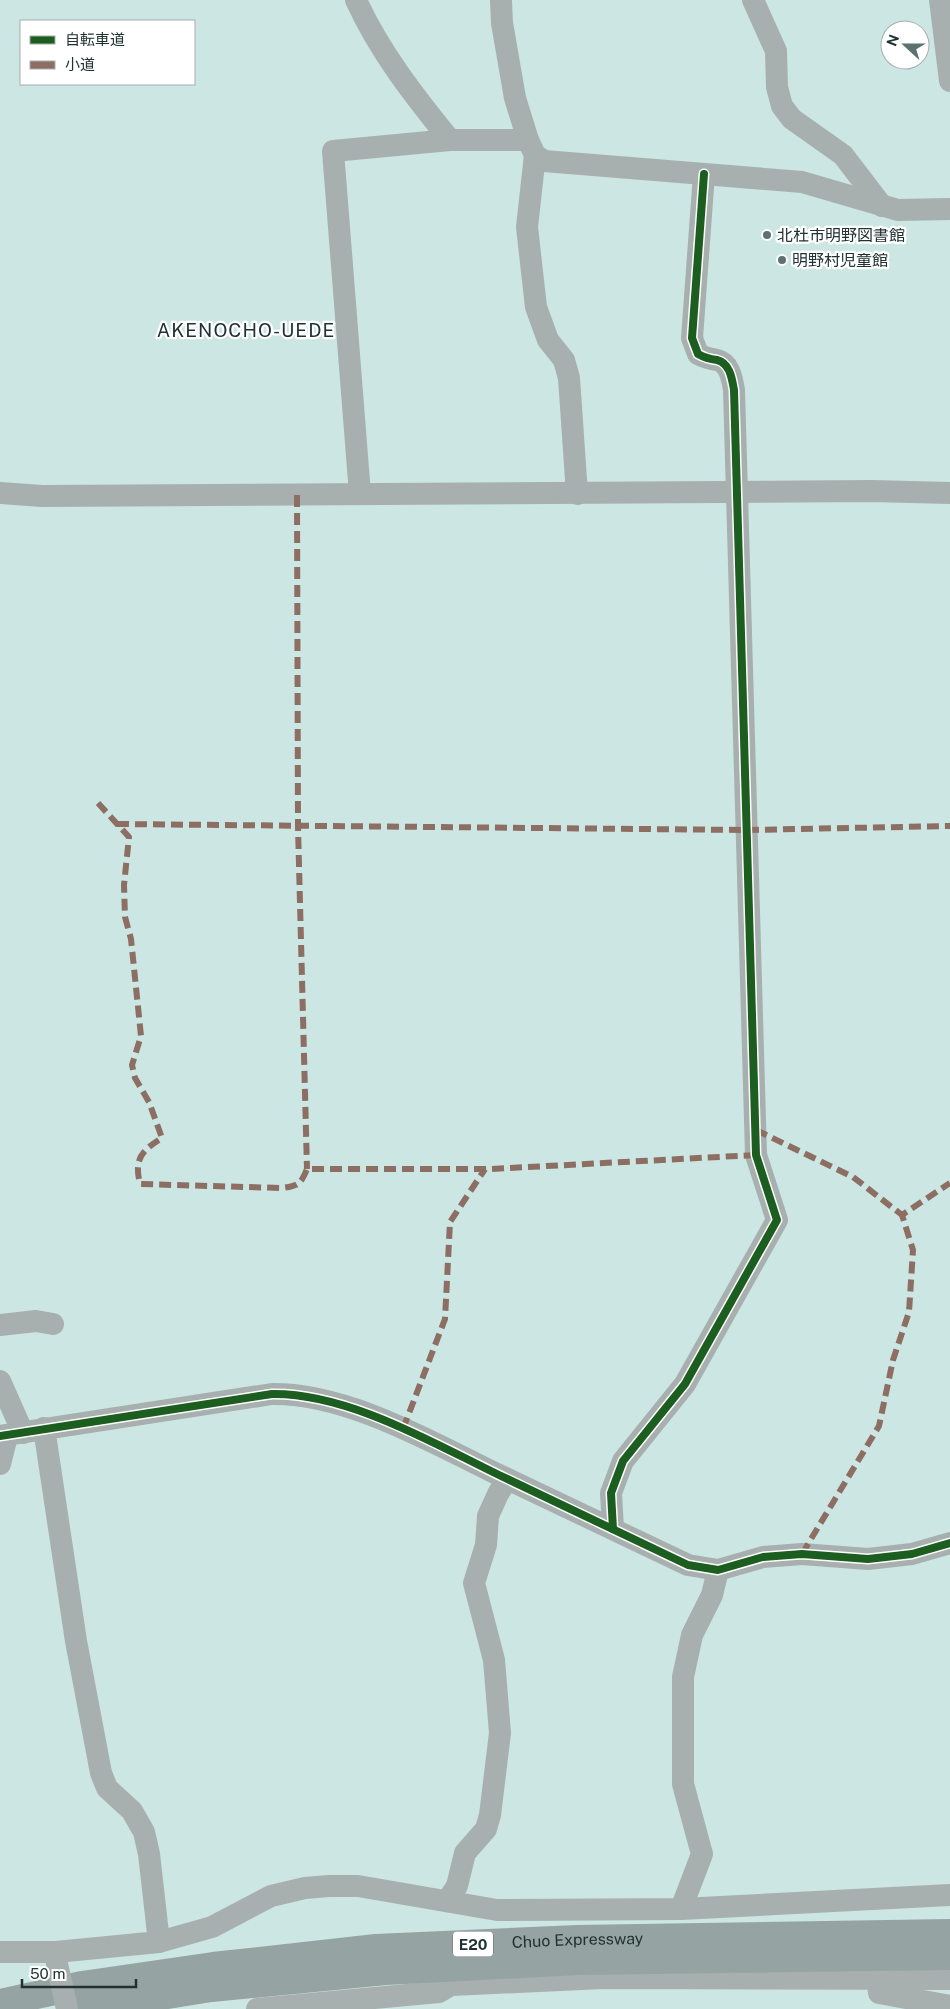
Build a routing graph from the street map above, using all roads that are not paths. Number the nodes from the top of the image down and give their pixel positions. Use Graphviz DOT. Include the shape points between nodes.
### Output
graph roads {
  1 [pos="356,0"];
  2 [pos="502,0"];
  3 [pos="754,0"];
  4 [pos="940,0"];
  5 [pos="950,81"];
  6 [pos="450,140"];
  7 [pos="531,148"];
  8 [pos="704,174"];
  9 [pos="882,206"];
  10 [pos="950,209"];
  11 [pos="0,493"];
  12 [pos="737,493"];
  13 [pos="950,493"];
  14 [pos="360,494"];
  15 [pos="577,494"];
  16 [pos="53,1324"];
  17 [pos="0,1325"];
  18 [pos="0,1381"];
  19 [pos="19,1433"];
  20 [pos="0,1464"];
  21 [pos="507,1479"];
  22 [pos="613,1529"];
  23 [pos="950,1543"];
  24 [pos="718,1570"];
  25 [pos="950,1895"];
  26 [pos="447,1901"];
  27 [pos="681,1909"];
  28 [pos="950,1933"];
  29 [pos="159,1942"];
  30 [pos="0,1952"];
  31 [pos="950,1956"];
  32 [pos="56,1958"];
  33 [pos="876,1977"];
  34 [pos="950,1979"];
  35 [pos="0,2003"];
  36 [pos="950,2006"];
  37 [pos="67,2009"];
  38 [pos="80,2009"];
  39 [pos="257,2009"];
  1 -- 6 [label="street" via="417,100"];
  2 -- 7 [label="street" via="502,23 515,98"];
  3 -- 9 [label="street" via="776,51 777,86 782,106 792,119 843,155"];
  4 -- 5 [label="street"];
  6 -- 7 [label="street"];
  6 -- 14 [label="street" via="333,151"];
  7 -- 8 [label="street" via="544,160"];
  7 -- 15 [label="street" via="527,227 536,307 548,340 564,360 569,378"];
  8 -- 9 [label="street" via="802,182"];
  8 -- 12 [label="street" via="692,338 698,354 707,360 719,361 732,376"];
  9 -- 10 [label="street" via="898,210"];
  11 -- 14 [label="street" via="42,496"];
  12 -- 13 [label="street"];
  12 -- 15 [label="street"];
  12 -- 22 [label="street" via="756,1155 776,1220 685,1384 623,1461 611,1493"];
  14 -- 15 [label="street"];
  16 -- 17 [label="street" via="36,1321"];
  18 -- 19 [label="street"];
  19 -- 20 [label="street"];
  19 -- 21 [label="street" via="272,1394 294,1394 359,1411"];
  19 -- 29 [label="street" via="76,1641 101,1773 107,1788 132,1811 144,1832"];
  21 -- 22 [label="street"];
  21 -- 26 [label="street" via="488,1516 486,1545 474,1583 494,1660 500,1734 490,1815 486,1829 465,1853 457,1886"];
  22 -- 24 [label="street" via="688,1565"];
  23 -- 24 [label="street" via="912,1554 868,1559 802,1554 763,1557"];
  24 -- 27 [label="street" via="712,1595 692,1635 683,1677 683,1784 702,1854"];
  25 -- 27 [label="street"];
  26 -- 27 [label="street" via="497,1910"];
  26 -- 29 [label="street" via="358,1886 304,1888 271,1896 212,1927"];
  28 -- 35 [label="highway, Chuo Expressway / E20" via="577,1939 376,1948 91,1983"];
  29 -- 32 [label="street"];
  30 -- 32 [label="street"];
  31 -- 38 [label="highway, Chuo Expressway / E20" via="579,1961 386,1971 211,1988"];
  32 -- 37 [label="street, bridge"];
  33 -- 34 [label="street"];
  33 -- 36 [label="street" via="879,1993"];
  33 -- 39 [label="street" via="603,1978 451,1985 439,1992"];
}
